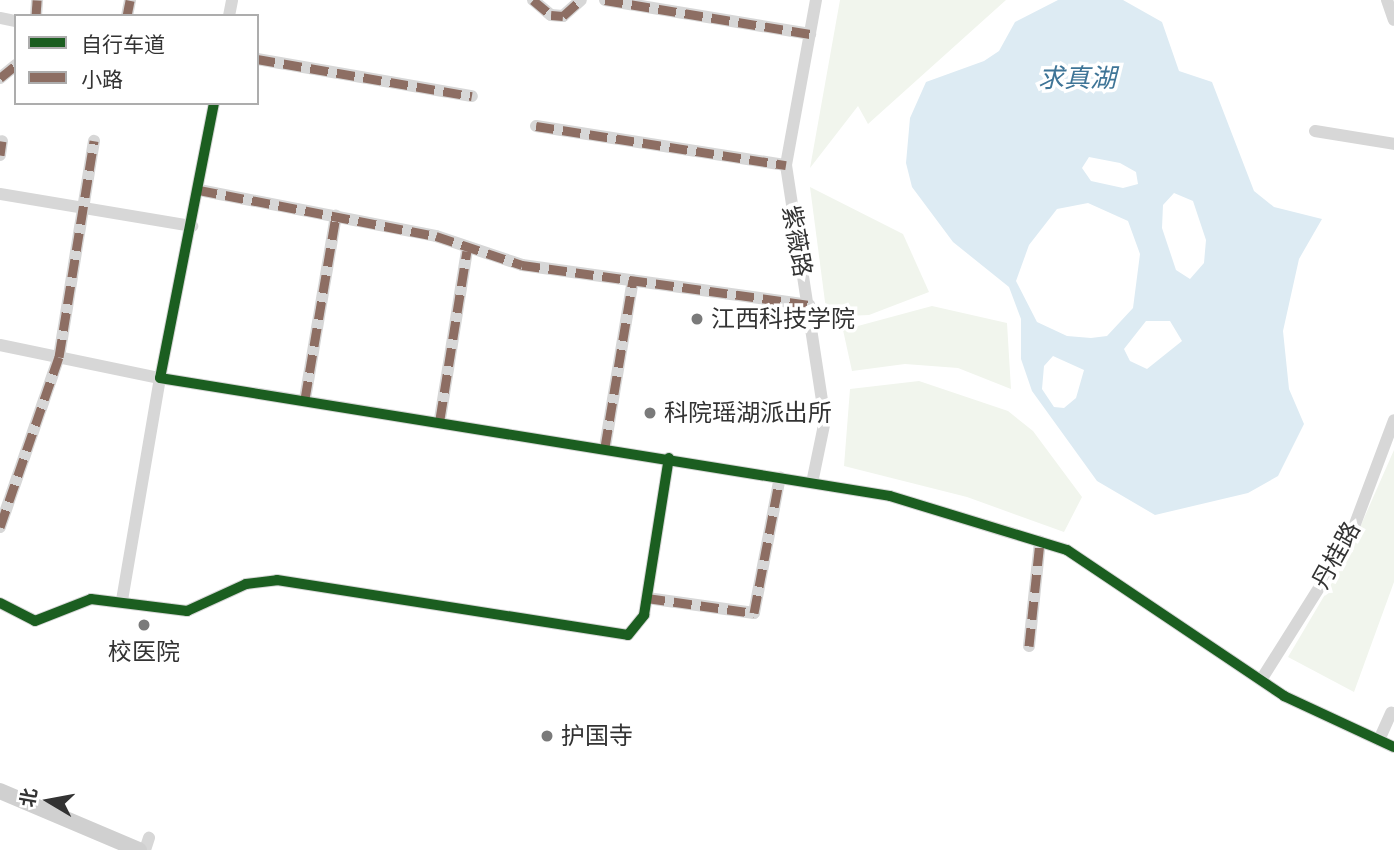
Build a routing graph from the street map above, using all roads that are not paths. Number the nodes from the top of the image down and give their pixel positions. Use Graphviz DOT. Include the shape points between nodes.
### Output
graph roads {
  1 [pos="533,0"];
  2 [pos="580,0"];
  3 [pos="605,0"];
  4 [pos="816,0"];
  5 [pos="1387,0"];
  6 [pos="1394,20"];
  7 [pos="810,34"];
  8 [pos="259,59"];
  9 [pos="14,67"];
  10 [pos="0,78"];
  11 [pos="472,96"];
  12 [pos="214,105"];
  13 [pos="536,126"];
  14 [pos="1315,131"];
  15 [pos="2,141"];
  16 [pos="94,141"];
  17 [pos="1394,144"];
  18 [pos="0,155"];
  19 [pos="786,165"];
  20 [pos="199,190"];
  21 [pos="0,194"];
  22 [pos="80,208"];
  23 [pos="336,216"];
  24 [pos="192,226"];
  25 [pos="467,251"];
  26 [pos="633,280"];
  27 [pos="809,305"];
  28 [pos="0,345"];
  29 [pos="59,357"];
  30 [pos="160,379"];
  31 [pos="305,399"];
  32 [pos="440,419"];
  33 [pos="1394,420"];
  34 [pos="605,447"];
  35 [pos="669,458"];
  36 [pos="780,477"];
  37 [pos="812,483"];
  38 [pos="0,527"];
  39 [pos="1040,542"];
  40 [pos="647,598"];
  41 [pos="121,600"];
  42 [pos="0,603"];
  43 [pos="1029,646"];
  44 [pos="1261,680"];
  45 [pos="1391,713"];
  46 [pos="1379,740"];
  47 [pos="1394,747"];
  48 [pos="0,791"];
  49 [pos="145,846"];
  1 -- 2 [label="street" via="551,15 563,16"];
  3 -- 7 [label="street"];
  4 -- 7 [label="street, 紫薇路"];
  5 -- 6 [label="street"];
  7 -- 19 [label="street, 紫薇路"];
  8 -- 11 [label="street"];
  9 -- 10 [label="street"];
  12 -- 20 [label="street"];
  13 -- 19 [label="street"];
  14 -- 17 [label="street"];
  15 -- 18 [label="street"];
  16 -- 22 [label="street"];
  19 -- 27 [label="street, 紫薇路"];
  20 -- 23 [label="street"];
  20 -- 24 [label="street"];
  21 -- 22 [label="street"];
  22 -- 24 [label="street"];
  22 -- 29 [label="street"];
  23 -- 25 [label="street" via="436,236"];
  23 -- 31 [label="street"];
  24 -- 30 [label="street"];
  25 -- 26 [label="street"];
  25 -- 32 [label="street"];
  26 -- 27 [label="street"];
  26 -- 34 [label="street"];
  27 -- 37 [label="street, 紫薇路" via="825,421"];
  28 -- 29 [label="street"];
  29 -- 30 [label="street"];
  29 -- 38 [label="street"];
  30 -- 31 [label="street"];
  30 -- 41 [label="street"];
  31 -- 32 [label="street"];
  32 -- 34 [label="street"];
  33 -- 44 [label="street, 丹桂路" via="1349,540"];
  34 -- 35 [label="street"];
  35 -- 36 [label="street"];
  35 -- 40 [label="street"];
  36 -- 37 [label="street"];
  36 -- 40 [label="street" via="754,613"];
  37 -- 39 [label="street" via="890,496"];
  39 -- 43 [label="street"];
  39 -- 44 [label="street" via="1067,550"];
  40 -- 41 [label="street" via="644,615 628,635 277,580 246,583 187,611"];
  41 -- 42 [label="street" via="91,599 35,621"];
  44 -- 46 [label="street"];
  45 -- 46 [label="street"];
  46 -- 47 [label="street"];
  48 -- 49 [label="main road"];
}
